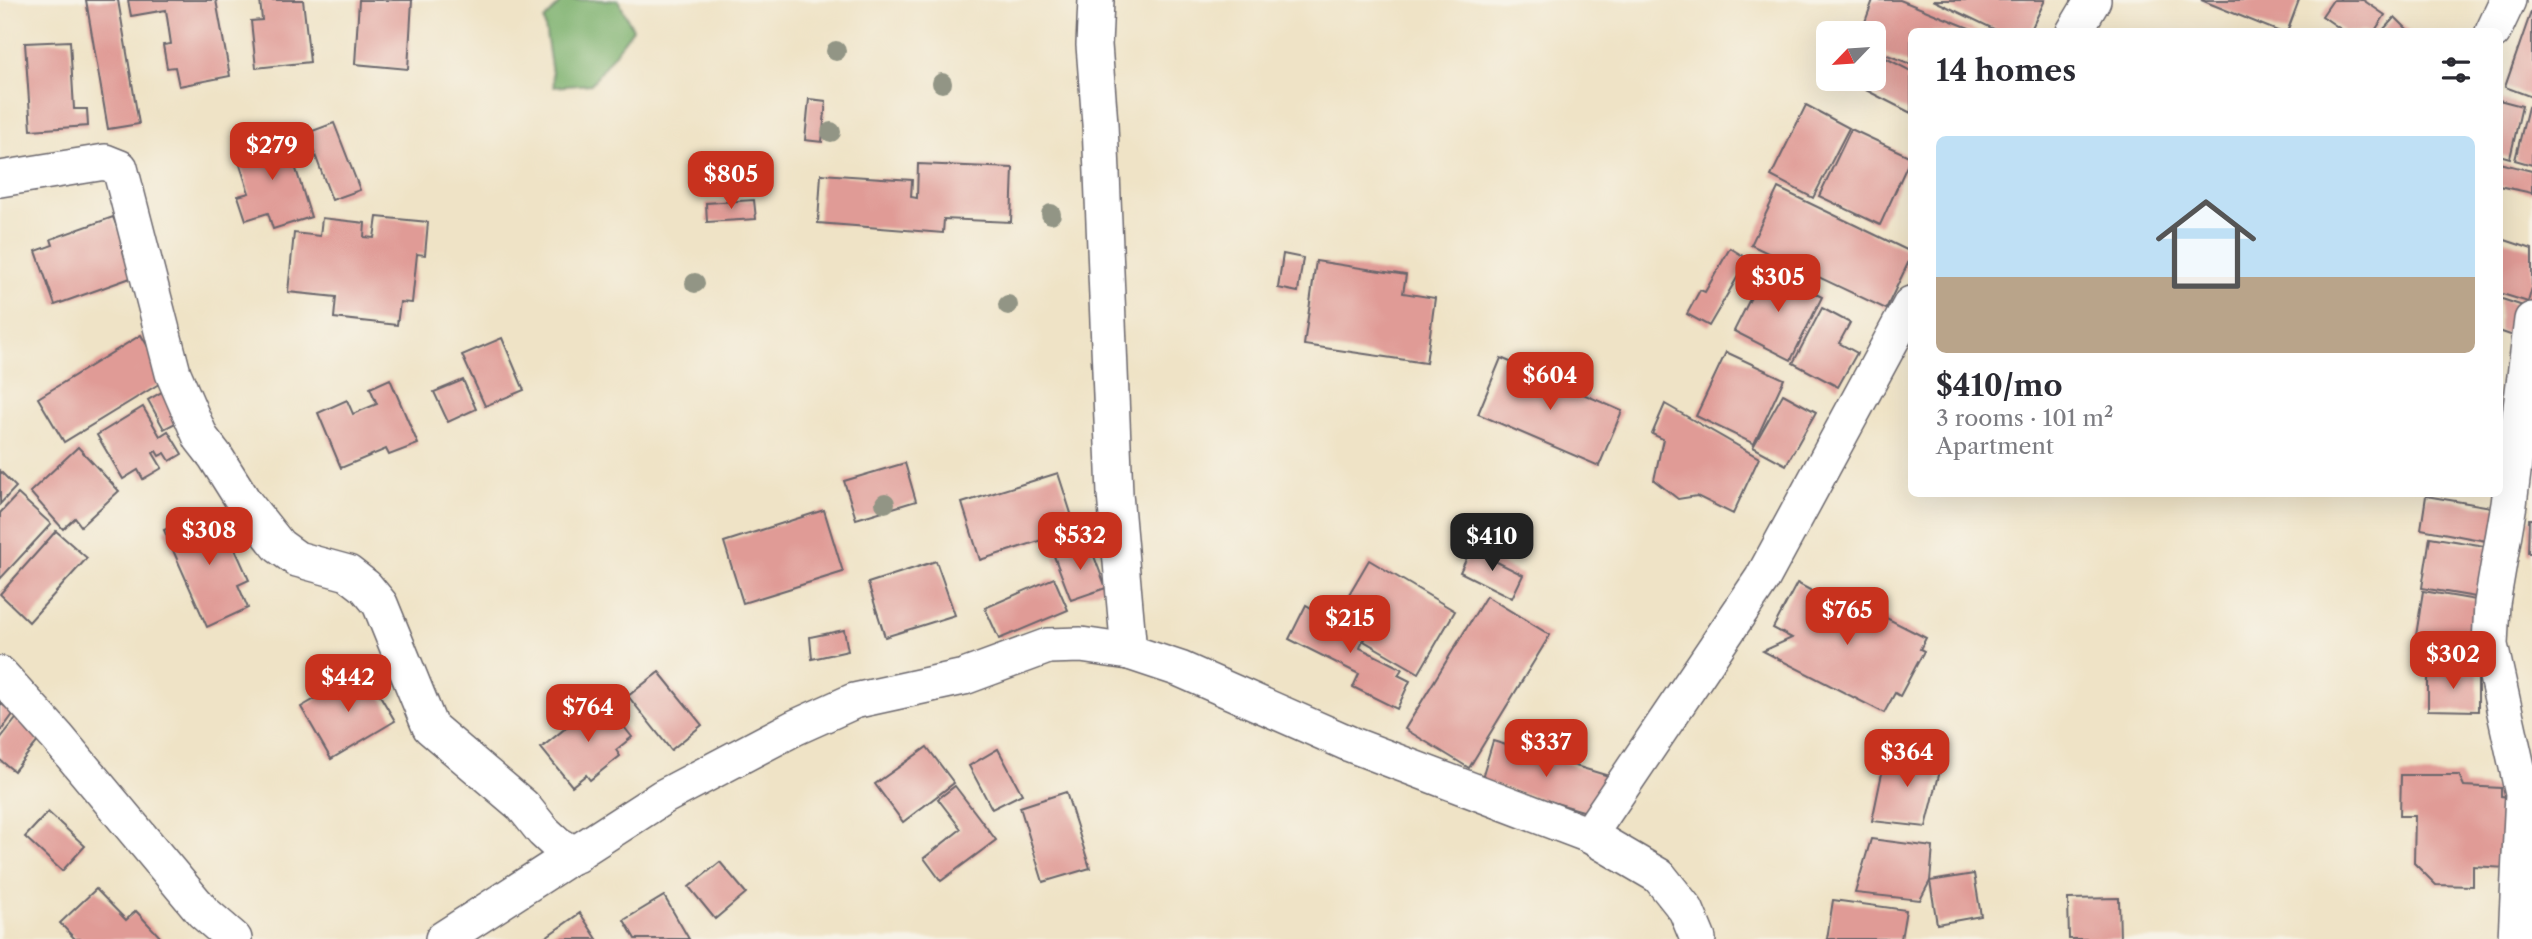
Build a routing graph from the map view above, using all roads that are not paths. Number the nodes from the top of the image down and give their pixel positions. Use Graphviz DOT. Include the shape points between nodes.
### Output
graph roads {
  1 [pos="1096,0"];
  2 [pos="2093,0"];
  3 [pos="2508,0"];
  4 [pos="2076,28"];
  5 [pos="2496,28"];
  6 [pos="0,179"];
  7 [pos="1908,310"];
  8 [pos="2532,320"];
  9 [pos="1129,652"];
  10 [pos="0,674"];
  11 [pos="1589,835"];
  12 [pos="576,855"];
  13 [pos="2532,938"];
  14 [pos="234,939"];
  15 [pos="443,939"];
  16 [pos="1698,939"];
  17 [pos="2516,939"];
  18 [pos="2523,939"];
  1 -- 9 [label="street" via="1094,45 1115,494"];
  2 -- 4 [label="street"];
  3 -- 5 [label="street"];
  6 -- 12 [label="street" via="106,162 120,168 173,373 201,438 279,546 297,559 348,573 366,587 380,604 430,727 523,806 557,844"];
  7 -- 11 [label="street" via="1762,579"];
  8 -- 17 [label="street" via="2490,645 2523,794"];
  9 -- 11 [label="street" via="1181,669 1350,744"];
  9 -- 12 [label="street" via="1048,646 964,677 854,701 663,797"];
  10 -- 14 [label="street" via="203,912"];
  11 -- 16 [label="street" via="1659,876 1686,910"];
  12 -- 15 [label="street"];
  13 -- 18 [label="street"];
}
